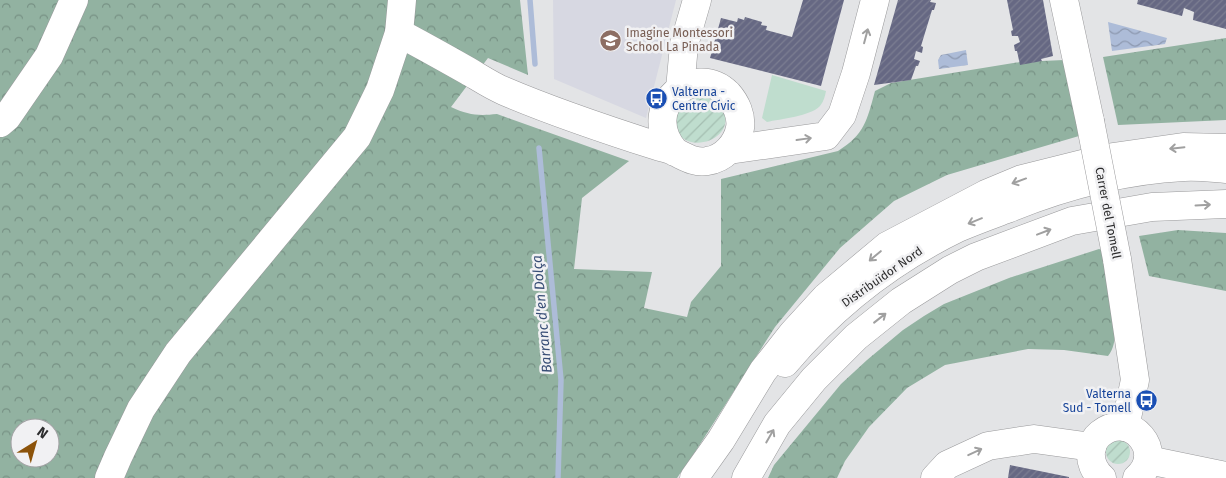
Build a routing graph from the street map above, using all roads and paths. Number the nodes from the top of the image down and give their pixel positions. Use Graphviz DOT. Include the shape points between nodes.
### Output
graph roads {
  1 [pos="74,0"];
  2 [pos="402,0"];
  3 [pos="697,0"];
  4 [pos="876,0"];
  5 [pos="1064,0"];
  6 [pos="398,33"];
  7 [pos="680,89"];
  8 [pos="0,123"];
  9 [pos="662,124"];
  10 [pos="621,135"];
  11 [pos="1226,148"];
  12 [pos="729,150"];
  13 [pos="675,152"];
  14 [pos="1226,169"];
  15 [pos="1226,204"];
  16 [pos="1125,427"];
  17 [pos="721,440"];
  18 [pos="1096,469"];
  19 [pos="1143,469"];
  20 [pos="1226,476"];
  21 [pos="109,478"];
  22 [pos="694,478"];
  23 [pos="746,478"];
  24 [pos="935,478"];
  1 -- 8 [label="main road" via="49,56"];
  2 -- 6 [label="main road"];
  3 -- 7 [label="main road" via="684,45"];
  12 -- 4 [label="main road, one-way" via="826,136 842,115"];
  5 -- 16 [label="main road, Carrer del Tomell, bridge" via="1117,259 1136,380"];
  6 -- 10 [label="main road" via="503,90"];
  6 -- 21 [label="main road" via="380,90 357,137 178,353 140,409"];
  7 -- 9 [label="main road" via="666,104"];
  7 -- 12 [label="main road" via="704,83 716,86 735,102 740,127"];
  9 -- 10 [label="main road"];
  9 -- 13 [label="main road" via="666,139"];
  10 -- 13 [label="main road"];
  11 -- 17 [label="main road, one-way" via="1183,147 1116,157 1022,179 986,194 887,246 826,297 793,333 763,371"];
  12 -- 13 [label="main road" via="709,161 691,160"];
  14 -- 17 [label="main road, Distribuïdor Nord, one-way" via="1185,167 1115,176 1048,192 958,228 908,256 848,299 802,342"];
  23 -- 15 [label="main road, one-way" via="777,424 828,365 856,337 901,301 950,270 1072,221 1152,207"];
  16 -- 18 [label="main road" via="1105,430 1097,437"];
  16 -- 19 [label="main road" via="1134,430 1147,446"];
  17 -- 22 [label="main road, Distribuïdor Nord"];
  24 -- 18 [label="main road, one-way" via="948,465 988,446 1034,440"];
  19 -- 20 [label="main road"];
}
